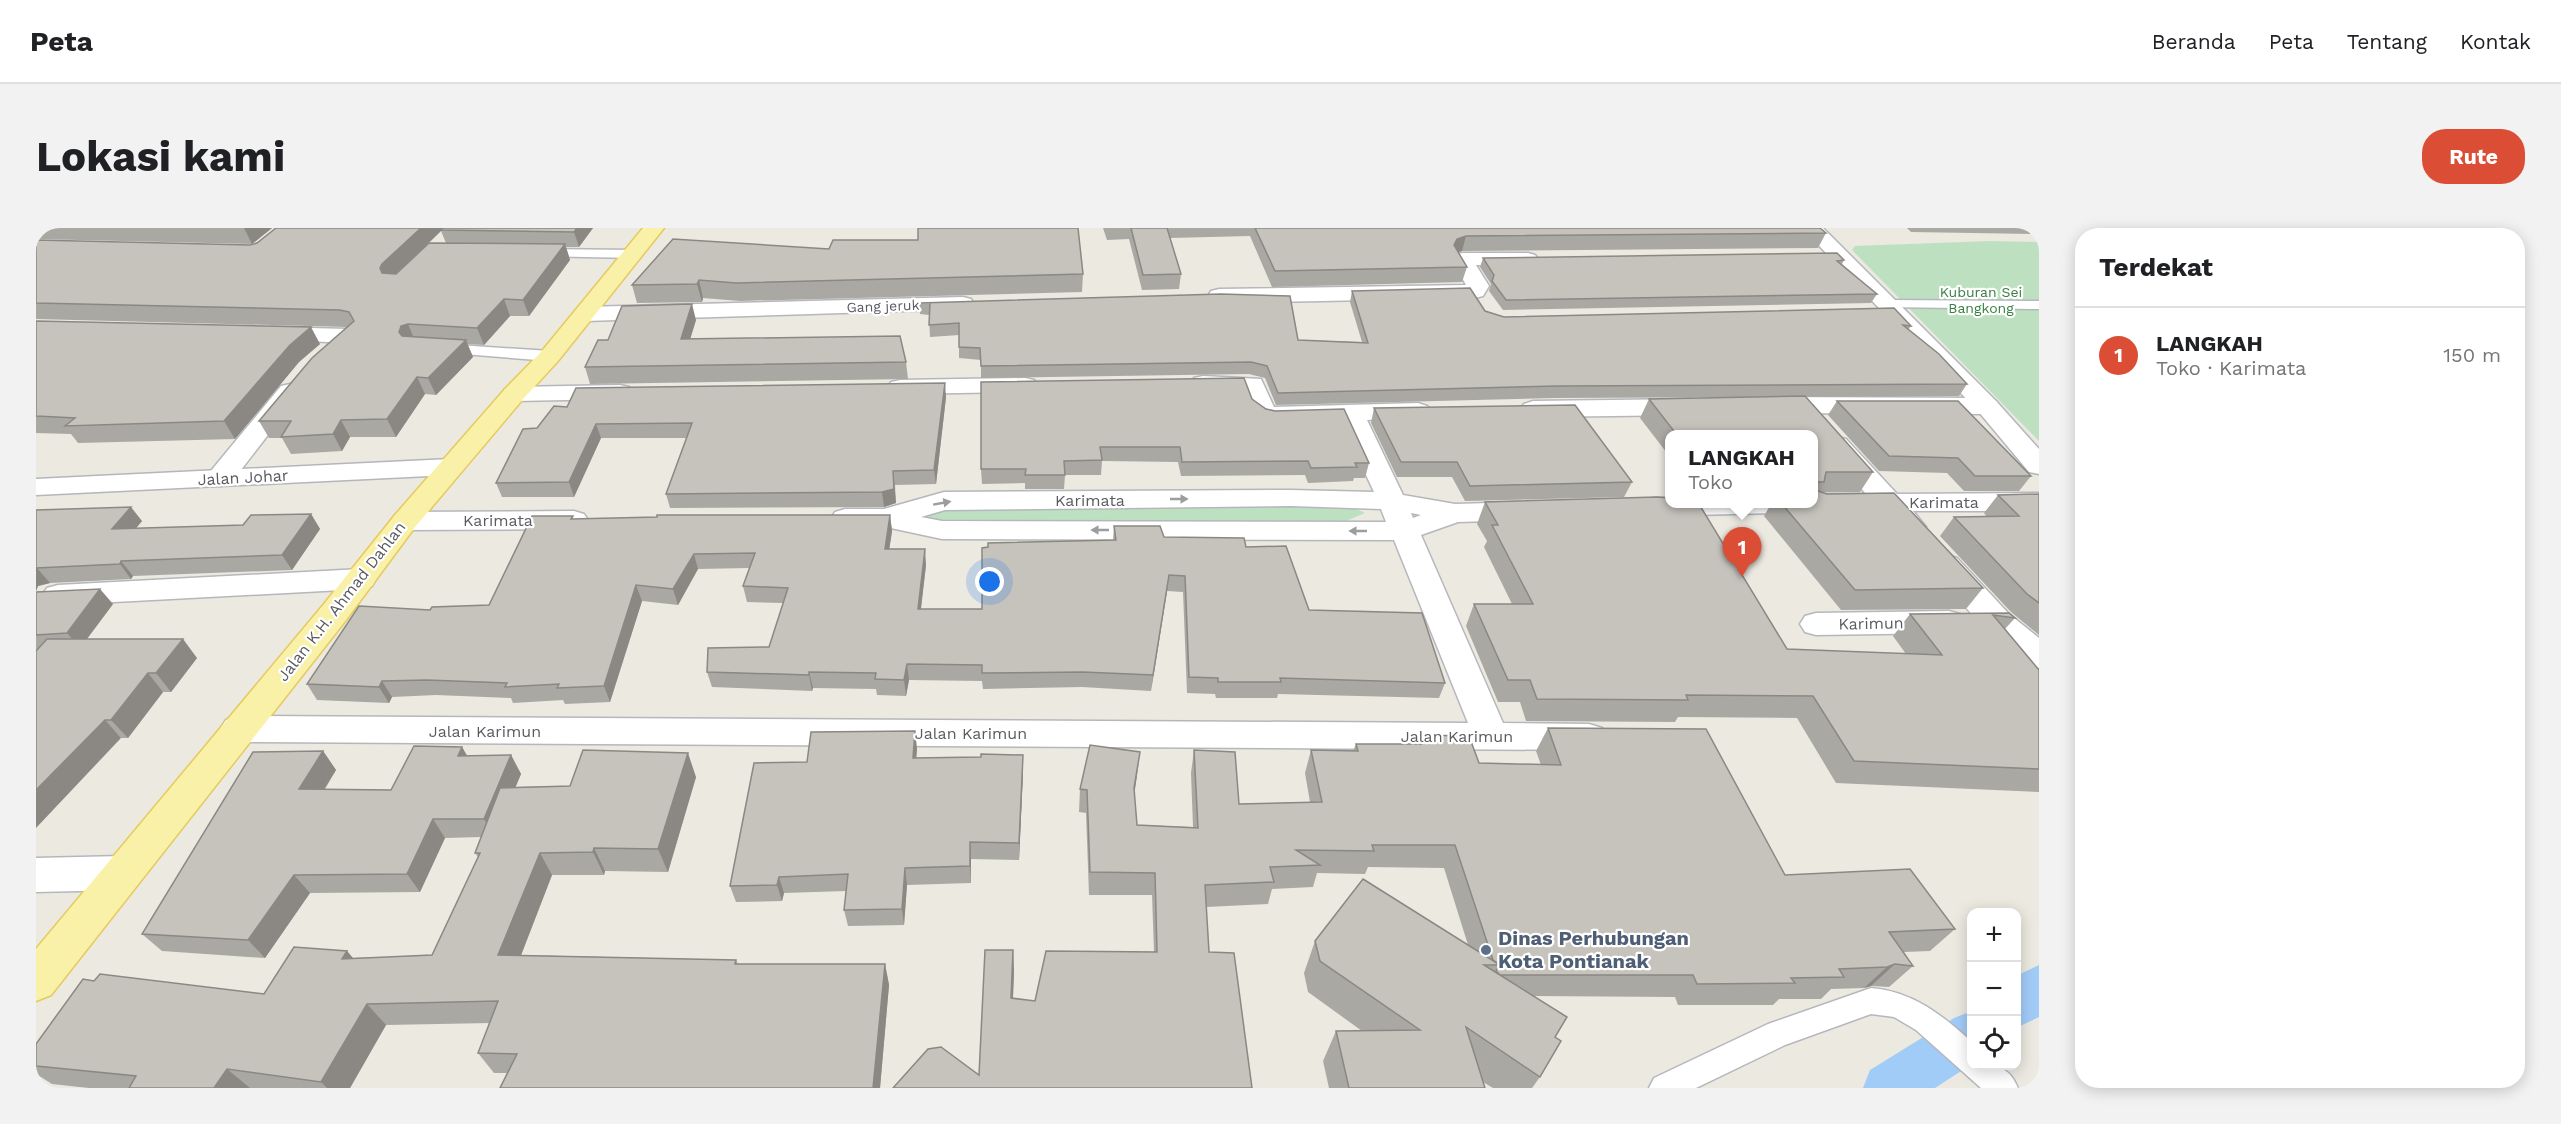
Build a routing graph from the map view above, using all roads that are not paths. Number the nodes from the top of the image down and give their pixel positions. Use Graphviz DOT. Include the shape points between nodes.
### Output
graph roads {
  1 [pos="654,228"];
  2 [pos="1812,228"];
  3 [pos="526,253"];
  4 [pos="634,254"];
  5 [pos="1553,259"];
  6 [pos="1193,297"];
  7 [pos="979,303"];
  8 [pos="2039,305"];
  9 [pos="1884,309"];
  10 [pos="585,314"];
  11 [pos="255,334"];
  12 [pos="427,348"];
  13 [pos="550,356"];
  14 [pos="1180,383"];
  15 [pos="1050,384"];
  16 [pos="871,387"];
  17 [pos="645,391"];
  18 [pos="514,394"];
  19 [pos="1802,405"];
  20 [pos="1987,406"];
  21 [pos="1504,410"];
  22 [pos="1445,411"];
  23 [pos="1350,412"];
  24 [pos="2038,464"];
  25 [pos="450,467"];
  26 [pos="220,478"];
  27 [pos="36,487"];
  28 [pos="1392,501"];
  29 [pos="1888,502"];
  30 [pos="2039,502"];
  31 [pos="1818,503"];
  32 [pos="1665,507"];
  33 [pos="1623,508"];
  34 [pos="1551,510"];
  35 [pos="1455,513"];
  36 [pos="815,518"];
  37 [pos="885,518"];
  38 [pos="604,519"];
  39 [pos="405,521"];
  40 [pos="1405,531"];
  41 [pos="361,579"];
  42 [pos="50,595"];
  43 [pos="1998,622"];
  44 [pos="1816,624"];
  45 [pos="2039,656"];
  46 [pos="238,729"];
  47 [pos="1491,736"];
  48 [pos="1620,737"];
  49 [pos="123,873"];
  50 [pos="36,875"];
  51 [pos="36,981"];
  52 [pos="1967,1057"];
  53 [pos="1983,1070"];
  54 [pos="1664,1088"];
  55 [pos="2003,1088"];
  1 -- 4 [label="main road, Jalan K.H. Ahmad Dahlan"];
  2 -- 9 [label="street" via="1828,256"];
  3 -- 4 [label="lane"];
  4 -- 10 [label="main road, Jalan K.H. Ahmad Dahlan"];
  5 -- 6 [label="street" via="1462,259 1478,286 1480,299"];
  7 -- 10 [label="street, Gang jeruk"];
  8 -- 9 [label="lane"];
  9 -- 20 [label="street"];
  10 -- 13 [label="main road, Jalan K.H. Ahmad Dahlan"];
  11 -- 26 [label="street" via="348,336 310,369"];
  12 -- 13 [label="lane"];
  13 -- 18 [label="main road, Jalan K.H. Ahmad Dahlan"];
  14 -- 23 [label="street" via="1254,384 1263,412 1272,415"];
  15 -- 16 [label="street"];
  17 -- 18 [label="street"];
  18 -- 25 [label="main road, Jalan K.H. Ahmad Dahlan"];
  19 -- 20 [label="street"];
  19 -- 21 [label="street"];
  19 -- 29 [label="street"];
  20 -- 24 [label="street"];
  22 -- 23 [label="street"];
  23 -- 28 [label="street"];
  25 -- 26 [label="street, Jalan Johar"];
  25 -- 39 [label="main road, Jalan K.H. Ahmad Dahlan"];
  26 -- 27 [label="street, Jalan Johar"];
  28 -- 35 [label="street, Karimata"];
  37 -- 28 [label="street, Karimata, one-way" via="944,501"];
  28 -- 40 [label="street"];
  29 -- 30 [label="street, Karimata"];
  29 -- 31 [label="street, Karimata"];
  29 -- 43 [label="street"];
  32 -- 33 [label="street"];
  34 -- 35 [label="street, Karimata"];
  35 -- 40 [label="street"];
  36 -- 37 [label="street, Karimata"];
  40 -- 37 [label="street, one-way" via="942,530"];
  38 -- 39 [label="street, Karimata"];
  39 -- 41 [label="main road, Jalan K.H. Ahmad Dahlan"];
  40 -- 47 [label="street"];
  41 -- 42 [label="street"];
  41 -- 46 [label="main road, Jalan K.H. Ahmad Dahlan"];
  43 -- 44 [label="street, Karimun"];
  43 -- 45 [label="street"];
  46 -- 47 [label="street, Jalan Karimun"];
  46 -- 49 [label="main road, Jalan K.H. Ahmad Dahlan"];
  47 -- 48 [label="street, Jalan Karimun"];
  49 -- 50 [label="street"];
  49 -- 51 [label="main road, Jalan K.H. Ahmad Dahlan"];
  52 -- 54 [label="lane" via="1903,1006 1885,1000 1871,1001 1778,1034"];
  53 -- 55 [label="lane"];
}
